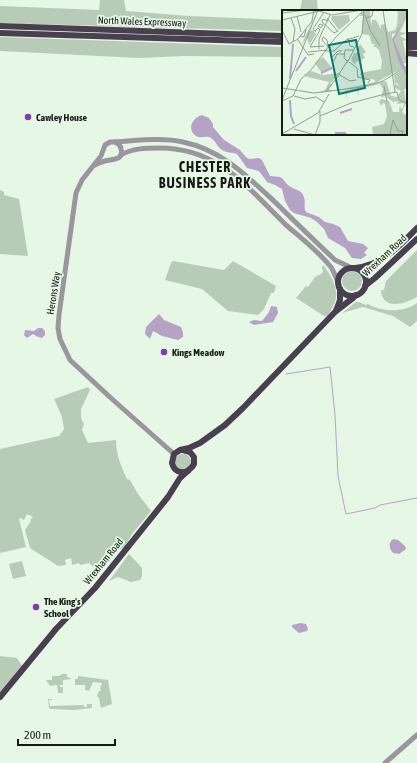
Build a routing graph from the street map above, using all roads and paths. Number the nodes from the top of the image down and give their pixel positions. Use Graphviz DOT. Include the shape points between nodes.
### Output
graph roads {
  1 [pos="0,26"];
  2 [pos="0,33"];
  3 [pos="282,36"];
  4 [pos="282,42"];
  5 [pos="407,46"];
  6 [pos="417,47"];
  7 [pos="407,53"];
  8 [pos="417,54"];
  9 [pos="115,142"];
  10 [pos="103,150"];
  11 [pos="121,155"];
  12 [pos="109,160"];
  13 [pos="94,165"];
  14 [pos="417,228"];
  15 [pos="417,239"];
  16 [pos="353,268"];
  17 [pos="340,286"];
  18 [pos="365,286"];
  19 [pos="356,295"];
  20 [pos="336,311"];
  21 [pos="200,443"];
  22 [pos="183,450"];
  23 [pos="174,454"];
  24 [pos="194,457"];
  25 [pos="174,469"];
  26 [pos="188,471"];
  27 [pos="172,491"];
  28 [pos="0,697"];
  29 [pos="417,735"];
  30 [pos="385,763"];
  1 -- 3 [label="highway, North Wales Expressway"];
  2 -- 4 [label="highway, North Wales Expressway"];
  5 -- 6 [label="highway"];
  7 -- 8 [label="highway"];
  9 -- 10 [label="street" via="107,143"];
  9 -- 11 [label="street" via="120,146"];
  9 -- 16 [label="street" via="183,142 218,154 252,180 335,260"];
  10 -- 12 [label="street" via="104,157"];
  10 -- 13 [label="street, Herons Way"];
  11 -- 12 [label="street" via="116,160"];
  11 -- 17 [label="street" via="137,149 168,148 191,152 215,162 234,175 311,248 330,267"];
  12 -- 13 [label="street"];
  13 -- 23 [label="street, Herons Way" via="79,185 75,200 59,315 60,339 70,360"];
  14 -- 16 [label="highway, Wrexham Road" via="385,258 370,265"];
  15 -- 18 [label="highway, Wrexham Road"];
  16 -- 17 [label="highway" via="342,272"];
  16 -- 18 [label="highway" via="363,272 366,278"];
  17 -- 19 [label="highway" via="347,294"];
  17 -- 20 [label="highway"];
  18 -- 19 [label="highway"];
  19 -- 20 [label="highway"];
  20 -- 21 [label="highway" via="243,408"];
  21 -- 22 [label="highway"];
  21 -- 24 [label="highway"];
  22 -- 23 [label="highway"];
  22 -- 24 [label="highway" via="190,452"];
  23 -- 25 [label="highway"];
  24 -- 26 [label="highway" via="194,464"];
  25 -- 26 [label="highway" via="180,472"];
  25 -- 27 [label="highway" via="175,481"];
  26 -- 27 [label="highway, Wrexham Road"];
  27 -- 28 [label="highway, Wrexham Road" via="95,588 51,634"];
  29 -- 30 [label="street"];
}
